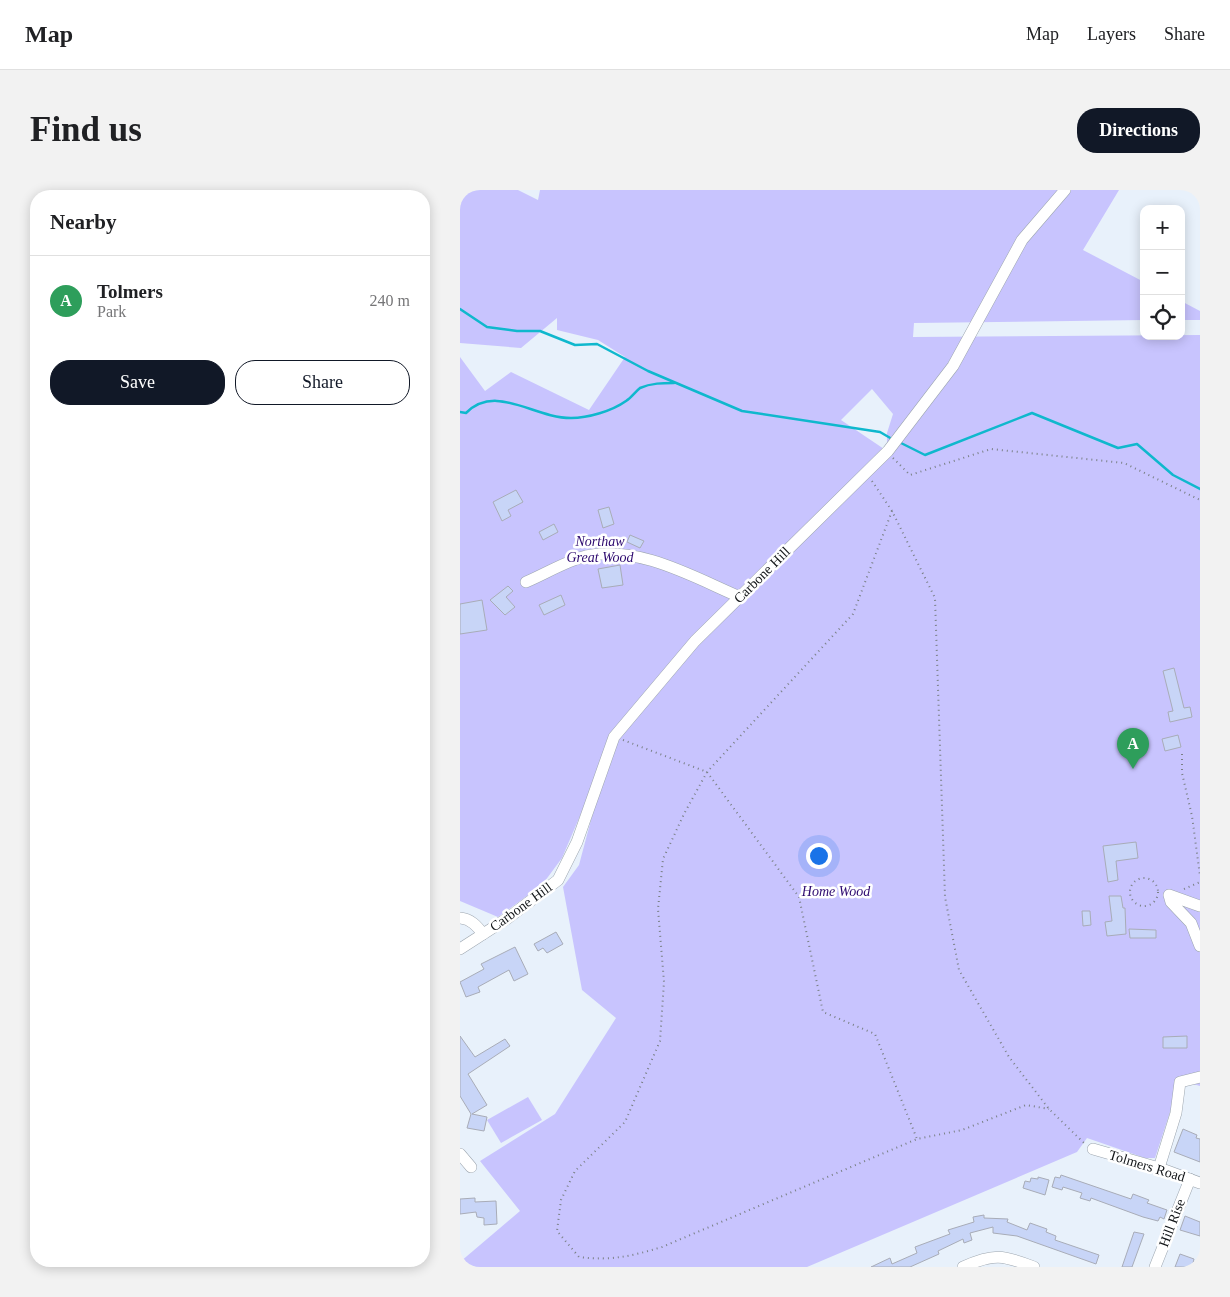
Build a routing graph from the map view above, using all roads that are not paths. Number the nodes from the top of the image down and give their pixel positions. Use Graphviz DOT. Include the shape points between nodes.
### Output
graph roads {
  1 [pos="1065,190"];
  2 [pos="526,582"];
  3 [pos="740,597"];
  4 [pos="1200,906"];
  5 [pos="460,918"];
  6 [pos="483,934"];
  7 [pos="1200,946"];
  8 [pos="460,949"];
  9 [pos="1200,1077"];
  10 [pos="1093,1149"];
  11 [pos="460,1154"];
  12 [pos="470,1167"];
  13 [pos="1159,1168"];
  14 [pos="1195,1181"];
  15 [pos="963,1267"];
  16 [pos="1034,1267"];
  17 [pos="1155,1267"];
  1 -- 3 [label="street, Carbone Hill" via="1022,240 953,366 890,448"];
  2 -- 3 [label="street" via="586,556 618,554 654,560"];
  3 -- 6 [label="street, Carbone Hill" via="695,642 614,736 577,842 558,880"];
  4 -- 7 [label="street" via="1169,895 1170,902 1191,922"];
  5 -- 6 [label="street" via="466,918"];
  6 -- 8 [label="street, Carbone Hill"];
  9 -- 13 [label="street" via="1180,1082 1176,1113"];
  10 -- 13 [label="street, Tolmers Road"];
  11 -- 12 [label="street"];
  13 -- 14 [label="street, Tolmers Road"];
  14 -- 17 [label="street, Hill Rise"];
  15 -- 16 [label="street" via="982,1258 997,1256"];
}
